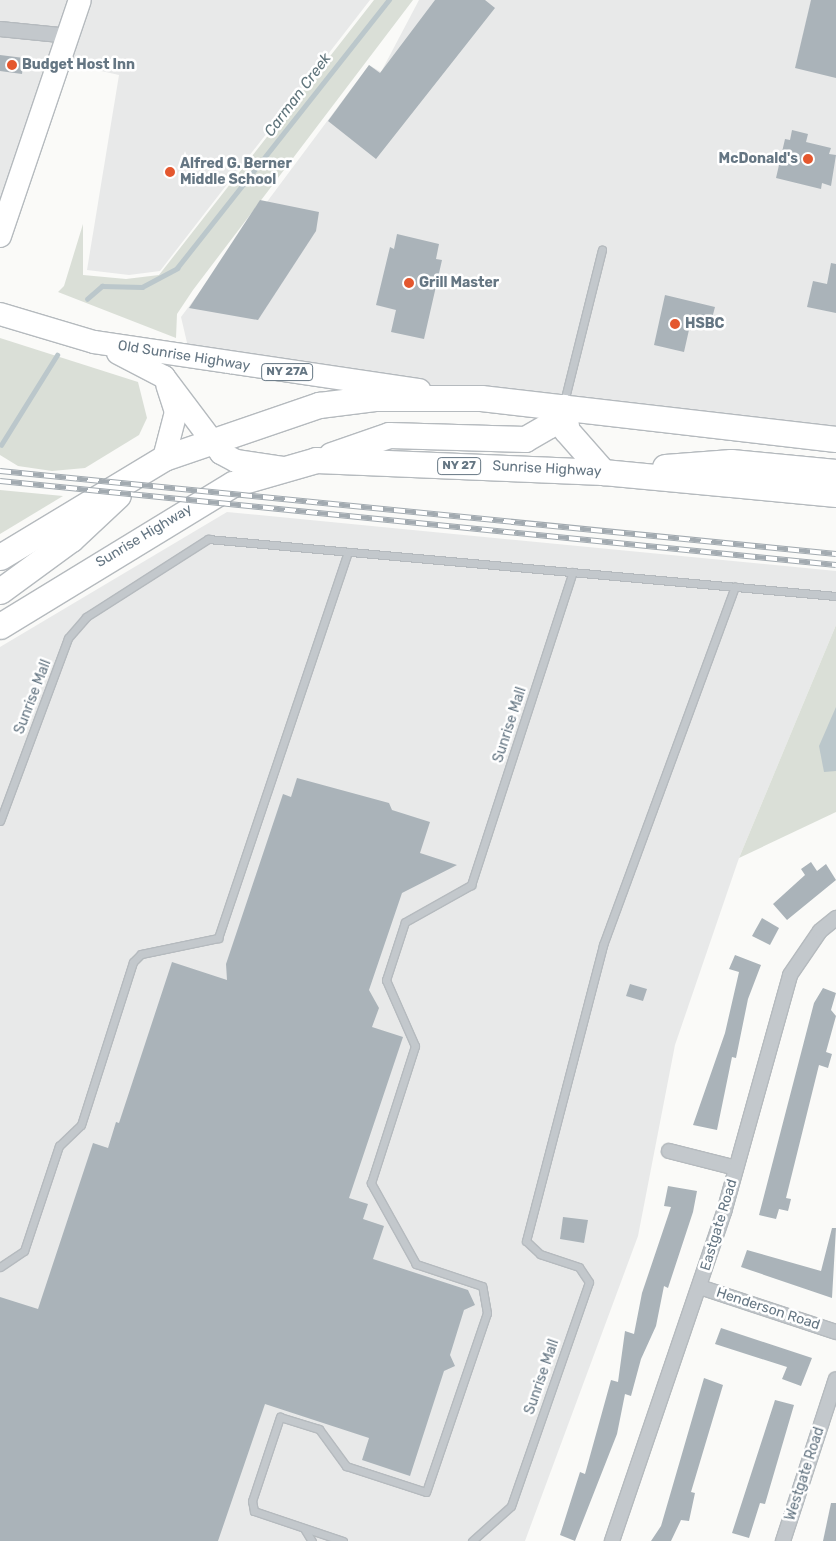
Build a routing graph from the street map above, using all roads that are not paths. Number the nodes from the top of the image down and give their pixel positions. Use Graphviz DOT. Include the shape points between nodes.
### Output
graph roads {
  1 [pos="80,0"];
  2 [pos="0,29"];
  3 [pos="70,36"];
  4 [pos="0,236"];
  5 [pos="602,250"];
  6 [pos="0,314"];
  7 [pos="94,342"];
  8 [pos="164,377"];
  9 [pos="481,398"];
  10 [pos="563,407"];
  11 [pos="836,439"];
  12 [pos="209,440"];
  13 [pos="164,458"];
  14 [pos="316,460"];
  15 [pos="289,468"];
  16 [pos="142,469"];
  17 [pos="603,472"];
  18 [pos="836,472"];
  19 [pos="631,474"];
  20 [pos="836,494"];
  21 [pos="348,552"];
  22 [pos="0,557"];
  23 [pos="573,572"];
  24 [pos="735,587"];
  25 [pos="0,591"];
  26 [pos="836,596"];
  27 [pos="0,626"];
  28 [pos="0,821"];
  29 [pos="836,918"];
  30 [pos="669,1151"];
  31 [pos="736,1168"];
  32 [pos="0,1267"];
  33 [pos="700,1287"];
  34 [pos="836,1332"];
  35 [pos="836,1379"];
  36 [pos="305,1530"];
  37 [pos="312,1541"];
  38 [pos="343,1541"];
  39 [pos="472,1541"];
  40 [pos="612,1541"];
  41 [pos="783,1541"];
  1 -- 3 [label="main road"];
  2 -- 3 [label="street"];
  3 -- 4 [label="main road"];
  5 -- 10 [label="lane"];
  6 -- 7 [label="main road, Old Sunrise Highway / NY 27A"];
  7 -- 8 [label="main road, Old Sunrise Highway / NY 27A"];
  7 -- 9 [label="main road, Old Sunrise Highway / NY 27A"];
  8 -- 12 [label="main road, Old Sunrise Highway / NY 27A" via="188,403"];
  8 -- 13 [label="main road" via="176,412"];
  9 -- 10 [label="highway"];
  9 -- 12 [label="highway" via="374,398 319,405"];
  10 -- 11 [label="highway"];
  10 -- 14 [label="highway" via="549,425 525,439 389,435"];
  10 -- 17 [label="highway" via="567,431"];
  12 -- 13 [label="highway"];
  12 -- 15 [label="main road, Old Sunrise Highway / NY 27A" via="236,461"];
  13 -- 16 [label="highway"];
  14 -- 15 [label="highway, Sunrise Highway / NY 27"];
  14 -- 17 [label="highway, Sunrise Highway / NY 27"];
  15 -- 27 [label="highway, Sunrise Highway / NY 27" via="233,484"];
  16 -- 22 [label="highway"];
  16 -- 25 [label="highway" via="91,522"];
  17 -- 19 [label="highway, Sunrise Highway / NY 27"];
  18 -- 19 [label="highway" via="731,462 688,463"];
  19 -- 20 [label="highway, Sunrise Highway / NY 27"];
  21 -- 23 [label="lane"];
  21 -- 28 [label="lane, Sunrise Mall" via="208,539 86,617 68,638"];
  21 -- 32 [label="lane" via="218,938 141,954 133,962 81,1125 59,1146 24,1251"];
  23 -- 24 [label="lane"];
  23 -- 36 [label="lane, Sunrise Mall" via="471,886 405,922 386,980 416,1046 371,1183 416,1264 482,1286 487,1313 426,1492 346,1466 319,1429 280,1417 254,1511"];
  24 -- 26 [label="lane"];
  24 -- 39 [label="lane, Sunrise Mall" via="603,945 526,1240 540,1254 579,1267 589,1282 511,1506"];
  29 -- 31 [label="street, Eastgate Road" via="820,931 790,975"];
  30 -- 31 [label="street"];
  31 -- 33 [label="street, Eastgate Road"];
  33 -- 34 [label="street, Henderson Road"];
  33 -- 40 [label="street, Eastgate Road"];
  35 -- 41 [label="street, Westgate Road"];
  36 -- 37 [label="lane"];
  36 -- 38 [label="lane"];
}
